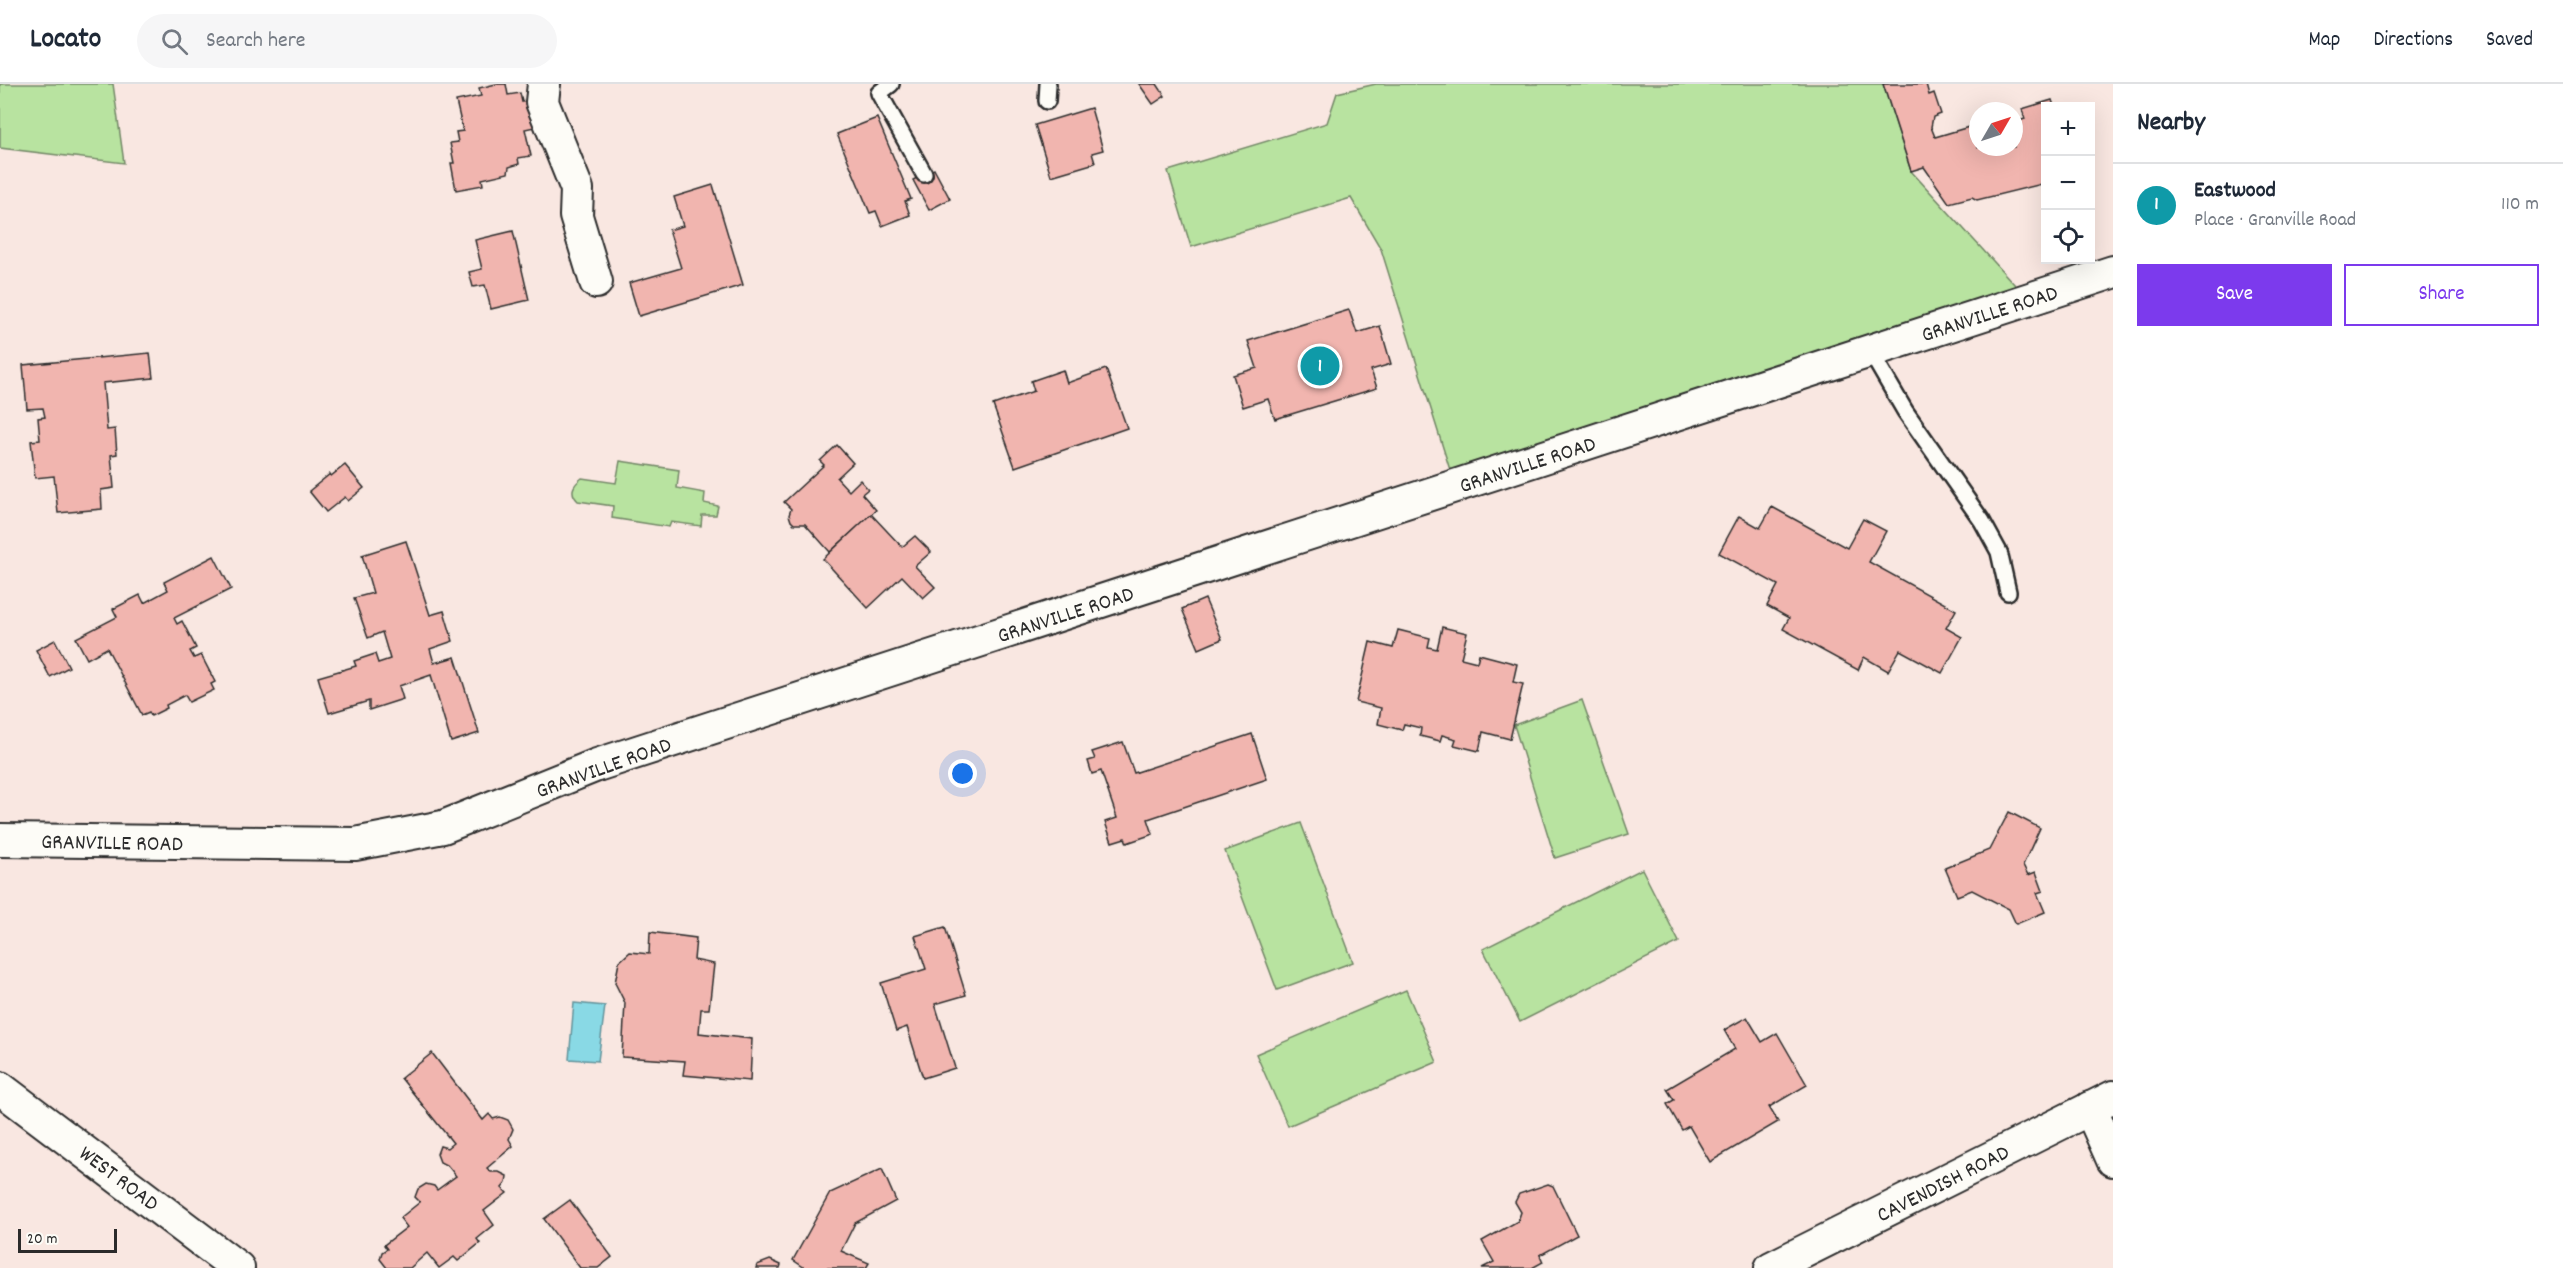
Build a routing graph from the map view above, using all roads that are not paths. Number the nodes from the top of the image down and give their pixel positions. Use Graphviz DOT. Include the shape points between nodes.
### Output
graph roads {
  1 [pos="544,84"];
  2 [pos="891,84"];
  3 [pos="1048,84"];
  4 [pos="1047,101"];
  5 [pos="924,174"];
  6 [pos="2113,272"];
  7 [pos="596,282"];
  8 [pos="1870,351"];
  9 [pos="2008,592"];
  10 [pos="0,840"];
  11 [pos="0,1088"];
  12 [pos="2101,1102"];
  13 [pos="2113,1160"];
  14 [pos="238,1268"];
  15 [pos="1771,1268"];
  1 -- 7 [label="street" via="542,102 577,189 576,216"];
  2 -- 5 [label="lane" via="879,93"];
  3 -- 4 [label="lane"];
  6 -- 8 [label="street, GRANVILLE ROAD"];
  8 -- 9 [label="lane" via="1905,411 1982,521 1999,552"];
  8 -- 10 [label="street, GRANVILLE ROAD" via="597,765 443,827 355,844"];
  11 -- 14 [label="street, WEST ROAD"];
  12 -- 13 [label="street"];
  12 -- 15 [label="street, CAVENDISH ROAD"];
}
